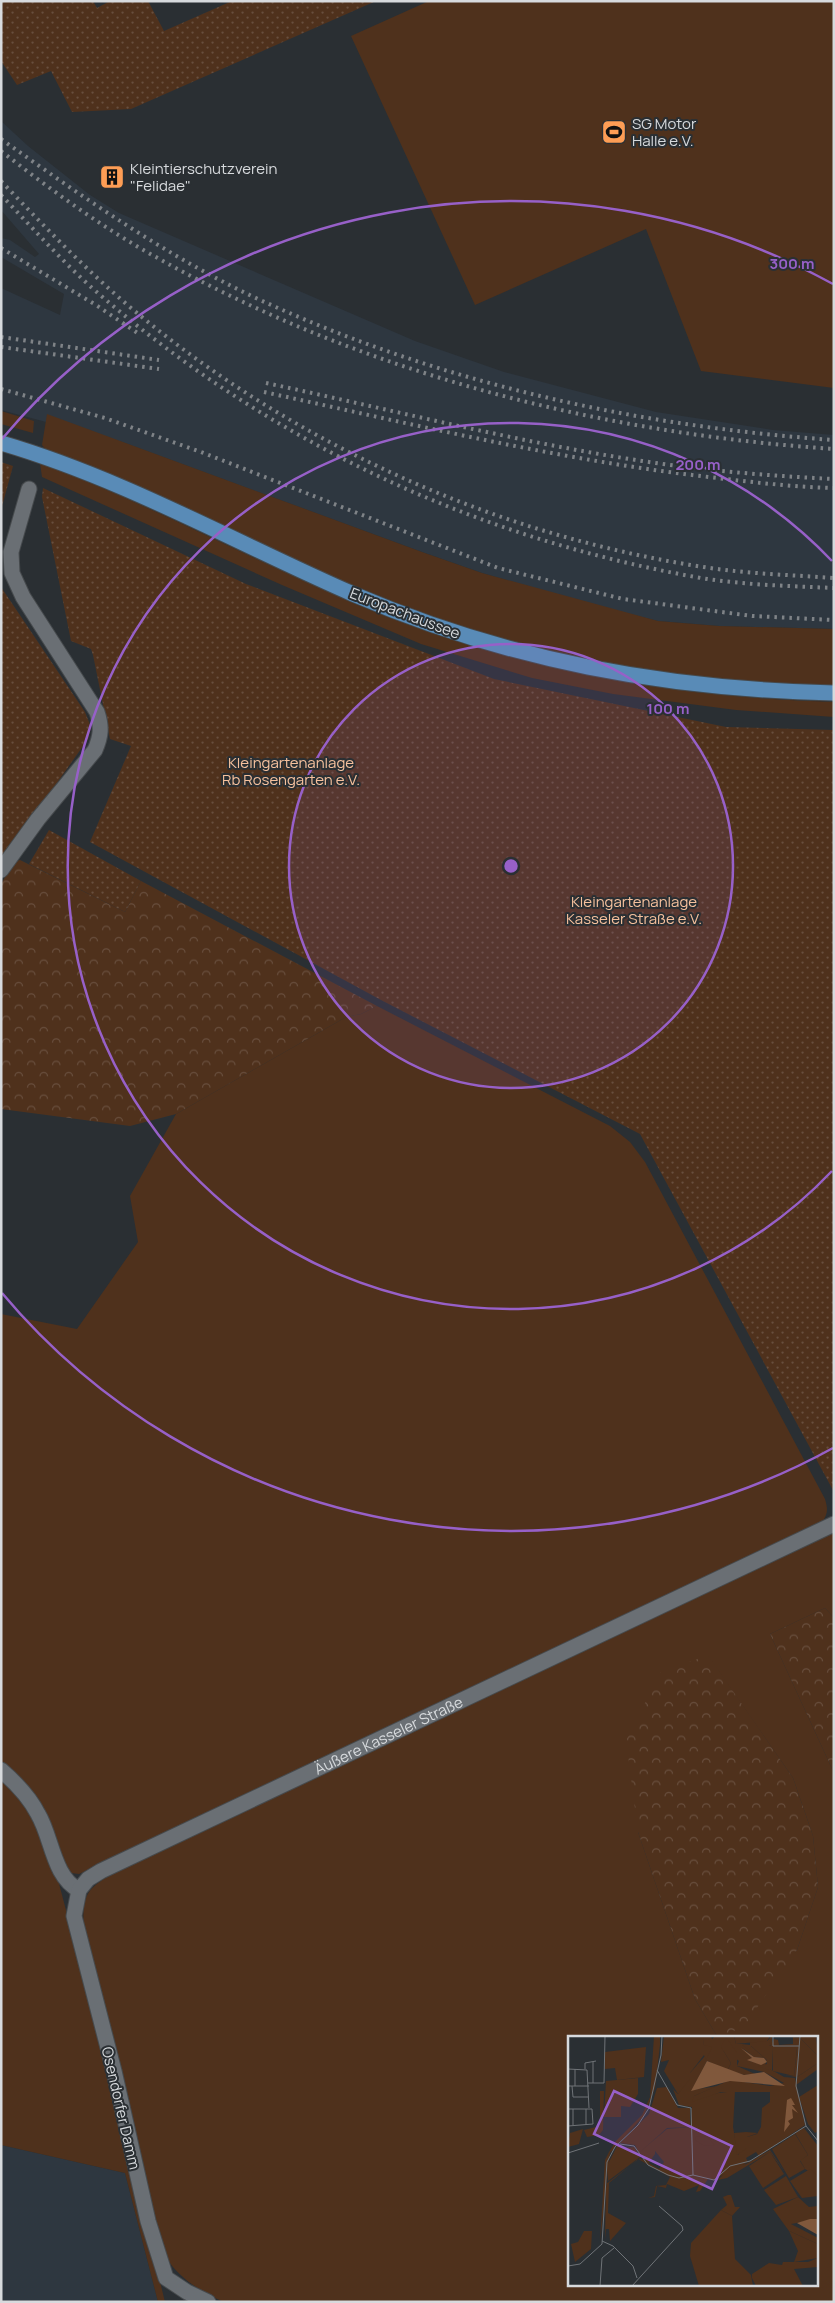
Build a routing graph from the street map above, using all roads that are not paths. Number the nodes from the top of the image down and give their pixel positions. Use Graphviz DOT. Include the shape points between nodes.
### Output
graph roads {
  1 [pos="1,443"];
  2 [pos="29,489"];
  3 [pos="834,694"];
  4 [pos="1,870"];
  5 [pos="834,1524"];
  6 [pos="1,1770"];
  7 [pos="80,1890"];
  8 [pos="208,2302"];
  1 -- 3 [label="main road, Europachaussee" via="91,474 355,595 440,628 564,662 655,680 748,690"];
  2 -- 4 [label="street" via="11,552 12,573 23,597 97,712 101,725 95,750"];
  5 -- 7 [label="street, Äußere Kasseler Straße" via="101,1871 88,1879"];
  6 -- 7 [label="street" via="30,1799 66,1879"];
  7 -- 8 [label="street, Osendorfer Damm" via="74,1916 148,2221 166,2278"];
}
